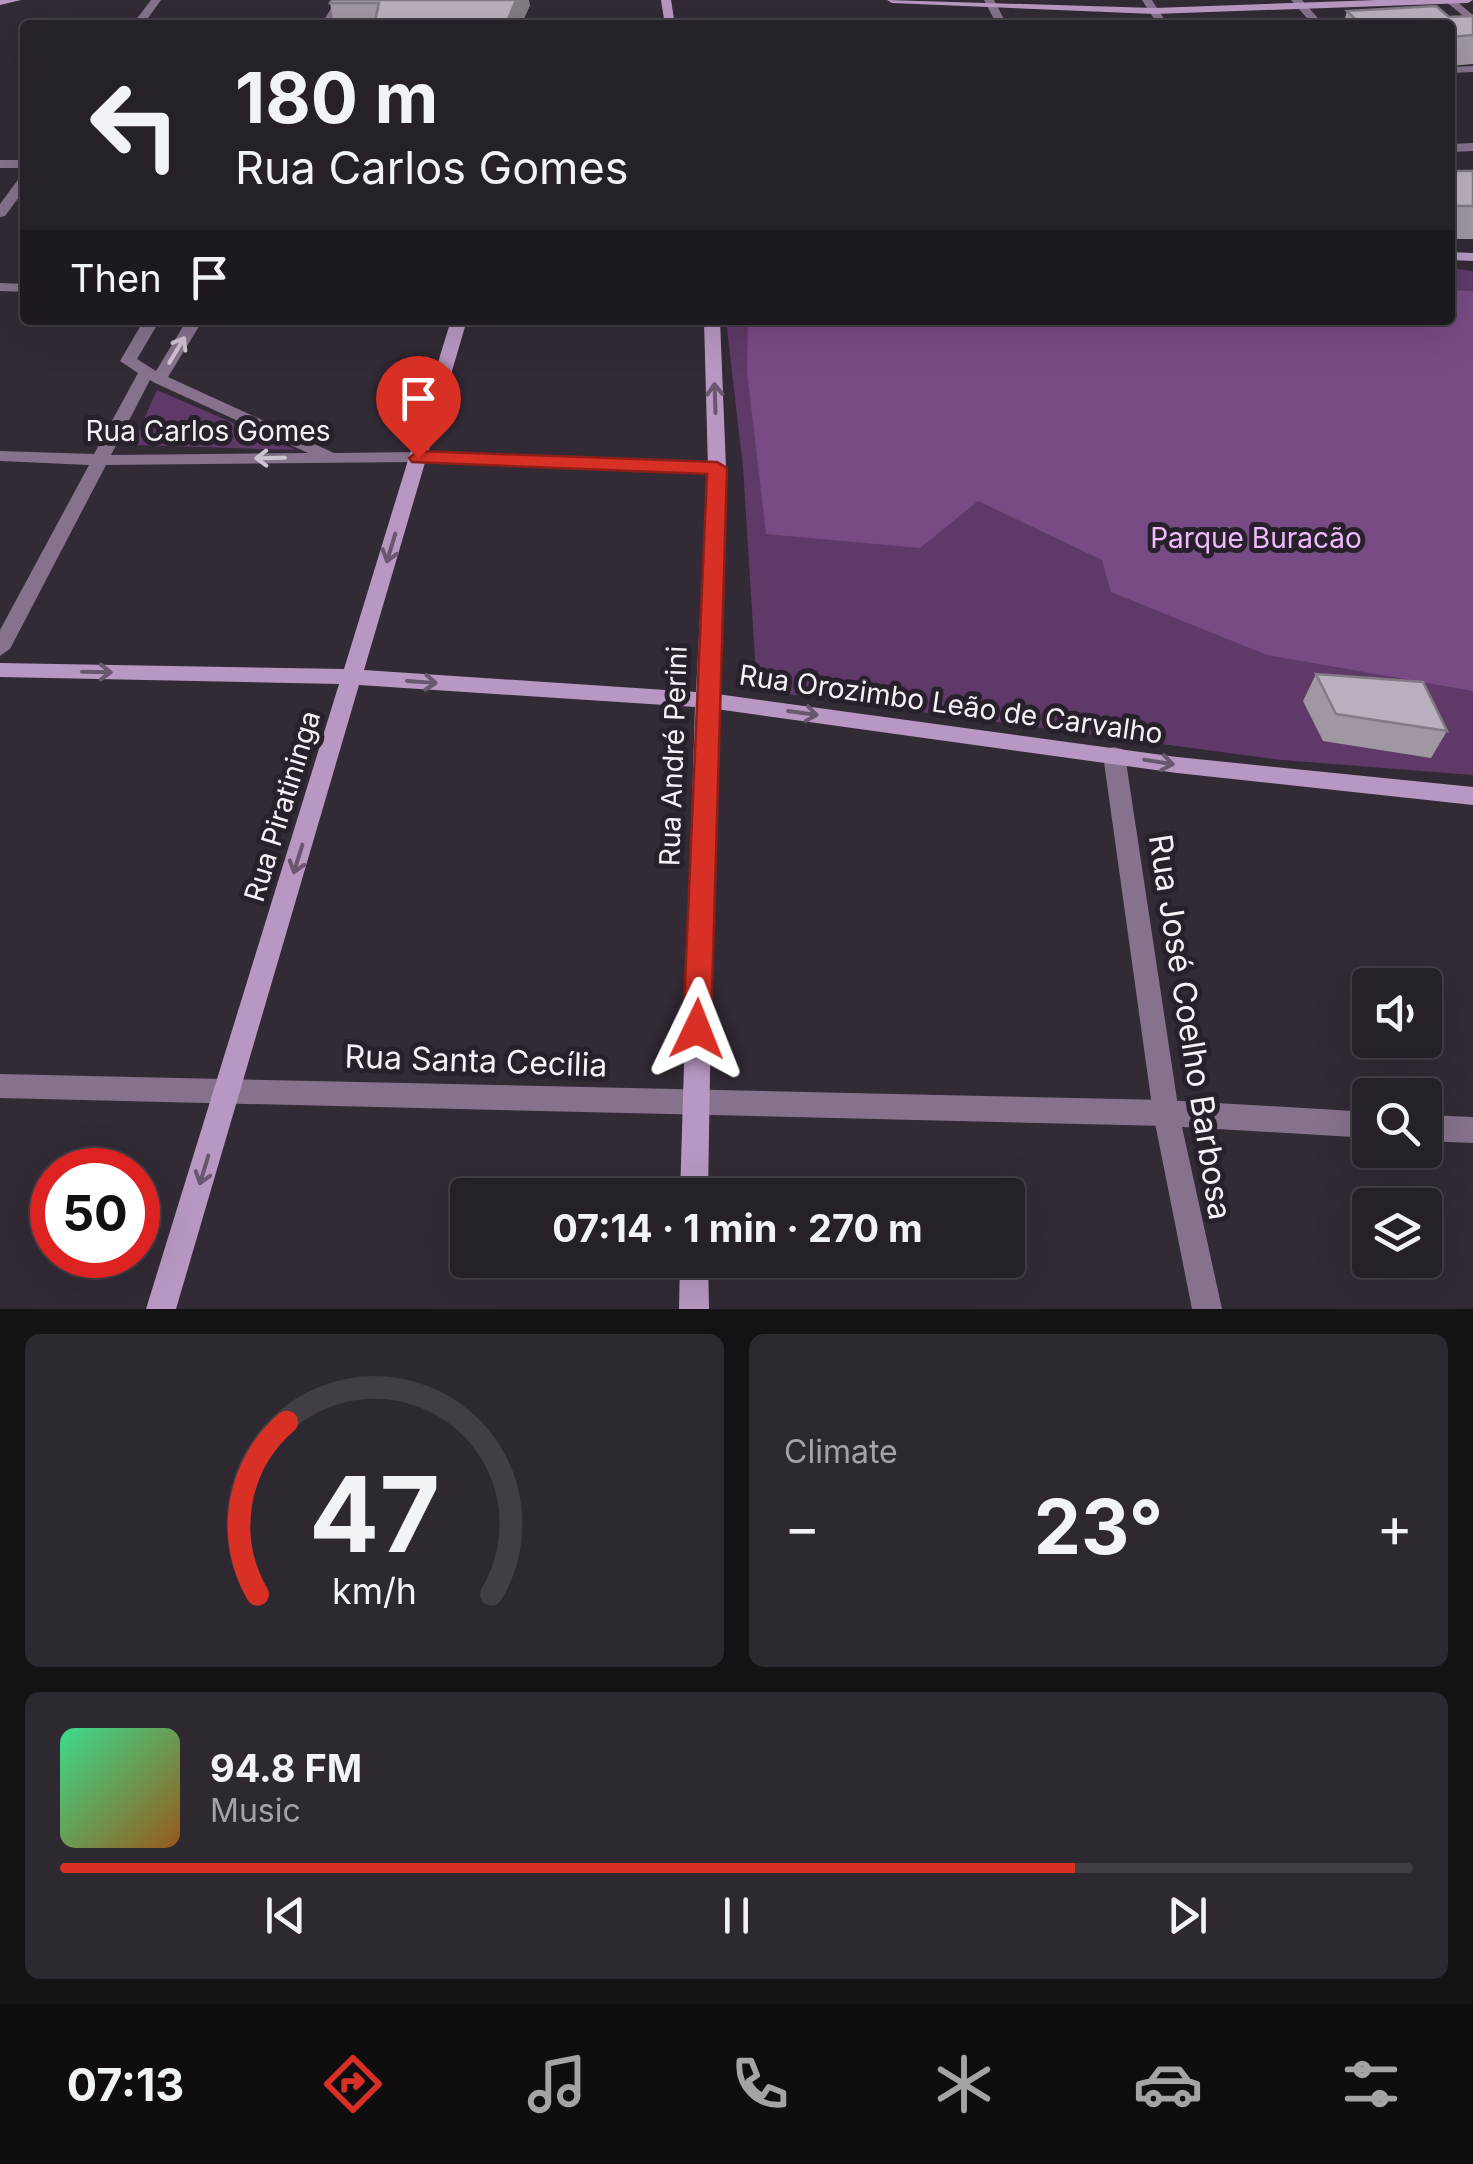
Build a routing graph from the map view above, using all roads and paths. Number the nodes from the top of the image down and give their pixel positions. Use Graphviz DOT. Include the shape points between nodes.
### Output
graph roads {
  1 [pos="16,0"];
  2 [pos="156,0"];
  3 [pos="892,0"];
  4 [pos="1146,0"];
  5 [pos="1468,0"];
  6 [pos="1451,1"];
  7 [pos="0,2"];
  8 [pos="991,2"];
  9 [pos="1300,4"];
  10 [pos="1154,11"];
  11 [pos="141,20"];
  12 [pos="1160,20"];
  13 [pos="1473,20"];
  14 [pos="20,187"];
  15 [pos="0,213"];
  16 [pos="149,325"];
  17 [pos="191,325"];
  18 [pos="458,325"];
  19 [pos="712,325"];
  20 [pos="153,376"];
  21 [pos="0,456"];
  22 [pos="334,458"];
  23 [pos="418,458"];
  24 [pos="99,460"];
  25 [pos="717,468"];
  26 [pos="0,649"];
  27 [pos="0,670"];
  28 [pos="352,678"];
  29 [pos="706,700"];
  30 [pos="1114,754"];
  31 [pos="1473,796"];
  32 [pos="0,1086"];
  33 [pos="229,1089"];
  34 [pos="695,1102"];
  35 [pos="1166,1113"];
  36 [pos="1352,1123"];
  37 [pos="1442,1129"];
  38 [pos="1473,1130"];
  39 [pos="694,1178"];
  40 [pos="694,1278"];
  41 [pos="162,1309"];
  42 [pos="694,1309"];
  43 [pos="1207,1309"];
  1 -- 7 [label="main road"];
  2 -- 11 [label="street"];
  3 -- 8 [label="main road"];
  4 -- 10 [label="street"];
  5 -- 6 [label="main road"];
  6 -- 9 [label="main road"];
  6 -- 13 [label="street"];
  8 -- 10 [label="main road"];
  9 -- 10 [label="main road"];
  10 -- 12 [label="street"];
  14 -- 15 [label="street"];
  16 -- 20 [label="street" via="128,361"];
  20 -- 17 [label="street, one-way"];
  18 -- 23 [label="main road, Rua Piratininga"];
  25 -- 19 [label="main road, Rua André Perini, one-way"];
  20 -- 22 [label="street"];
  20 -- 24 [label="street"];
  21 -- 24 [label="street, Rua Carlos Gomes"];
  22 -- 23 [label="street, Rua Carlos Gomes"];
  22 -- 24 [label="street, Rua Carlos Gomes, one-way"];
  23 -- 25 [label="street, Rua Carlos Gomes"];
  23 -- 28 [label="main road, Rua Piratininga, one-way"];
  24 -- 26 [label="street"];
  25 -- 29 [label="main road, Rua André Perini"];
  27 -- 28 [label="main road, Rua Orozimbo Leão de Carvalho, one-way"];
  28 -- 29 [label="main road, Rua Orozimbo Leão de Carvalho, one-way"];
  28 -- 33 [label="main road, Rua Piratininga, one-way"];
  29 -- 30 [label="main road, Rua Orozimbo Leão de Carvalho, one-way"];
  29 -- 34 [label="main road, Rua André Perini"];
  30 -- 31 [label="main road, Rua Orozimbo Leão de Carvalho, one-way"];
  30 -- 35 [label="street, Rua José Coelho Barbosa"];
  32 -- 33 [label="street, Rua Santa Cecília"];
  33 -- 34 [label="street, Rua Santa Cecília"];
  33 -- 41 [label="main road, Rua Piratininga, one-way"];
  34 -- 35 [label="street, Rua Santa Cecília"];
  34 -- 39 [label="main road, Rua André Perini"];
  35 -- 36 [label="street, Rua Santa Cecília"];
  35 -- 43 [label="street, Rua José Coelho Barbosa"];
  37 -- 38 [label="street"];
  40 -- 42 [label="main road"];
}
